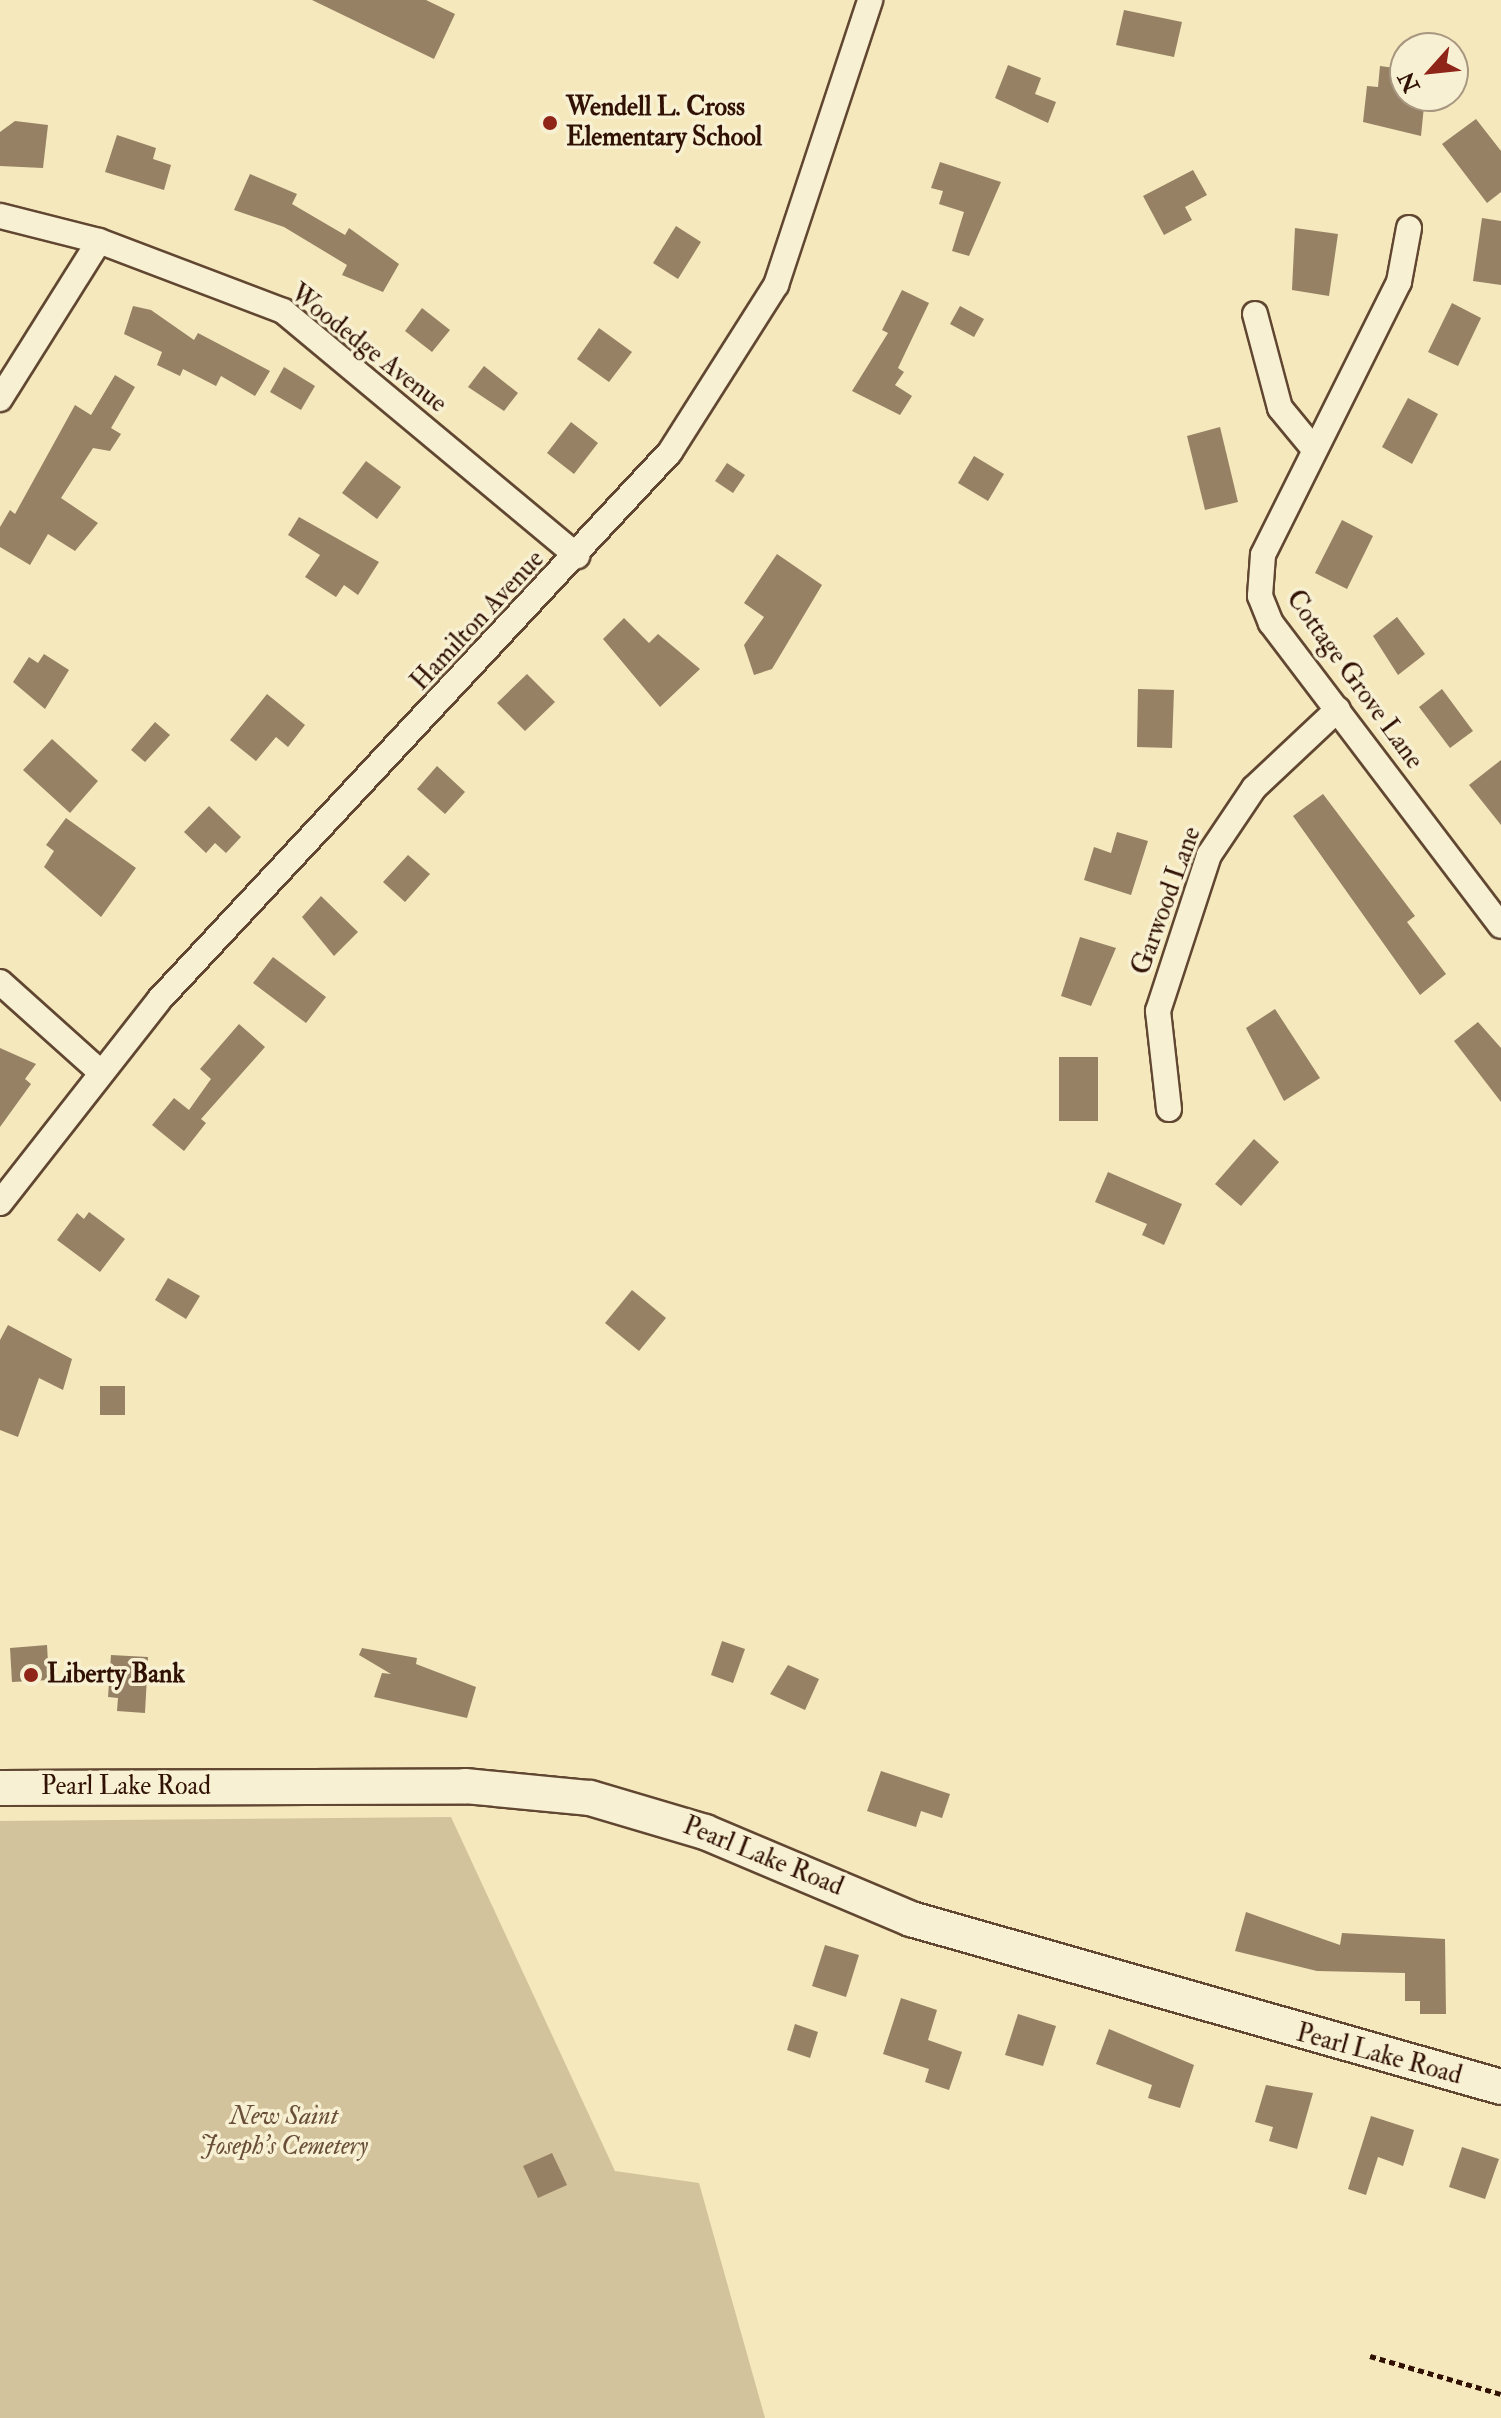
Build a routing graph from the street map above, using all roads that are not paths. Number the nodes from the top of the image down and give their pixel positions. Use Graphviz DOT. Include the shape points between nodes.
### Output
graph roads {
  1 [pos="870,0"];
  2 [pos="0,216"];
  3 [pos="1409,228"];
  4 [pos="99,241"];
  5 [pos="1255,314"];
  6 [pos="0,399"];
  7 [pos="1313,448"];
  8 [pos="577,556"];
  9 [pos="1338,709"];
  10 [pos="1501,926"];
  11 [pos="0,982"];
  12 [pos="98,1070"];
  13 [pos="1169,1109"];
  14 [pos="0,1203"];
  15 [pos="0,1788"];
  16 [pos="1501,2087"];
  1 -- 8 [label="street, Hamilton Avenue" via="776,285 670,452"];
  2 -- 4 [label="street, Woodedge Avenue"];
  3 -- 7 [label="street, Cottage Grove Lane" via="1399,282"];
  4 -- 6 [label="street"];
  4 -- 8 [label="street, Woodedge Avenue" via="283,311"];
  5 -- 7 [label="street" via="1280,408"];
  7 -- 9 [label="street, Cottage Grove Lane" via="1259,581 1271,623"];
  8 -- 12 [label="street, Hamilton Avenue"];
  9 -- 10 [label="street, Cottage Grove Lane"];
  9 -- 13 [label="street, Garwood Lane" via="1254,788 1209,855 1158,1011"];
  11 -- 12 [label="street"];
  12 -- 14 [label="street, Hamilton Avenue"];
  15 -- 16 [label="main road, Pearl Lake Road" via="465,1786 590,1798 705,1832 911,1919"];
}
